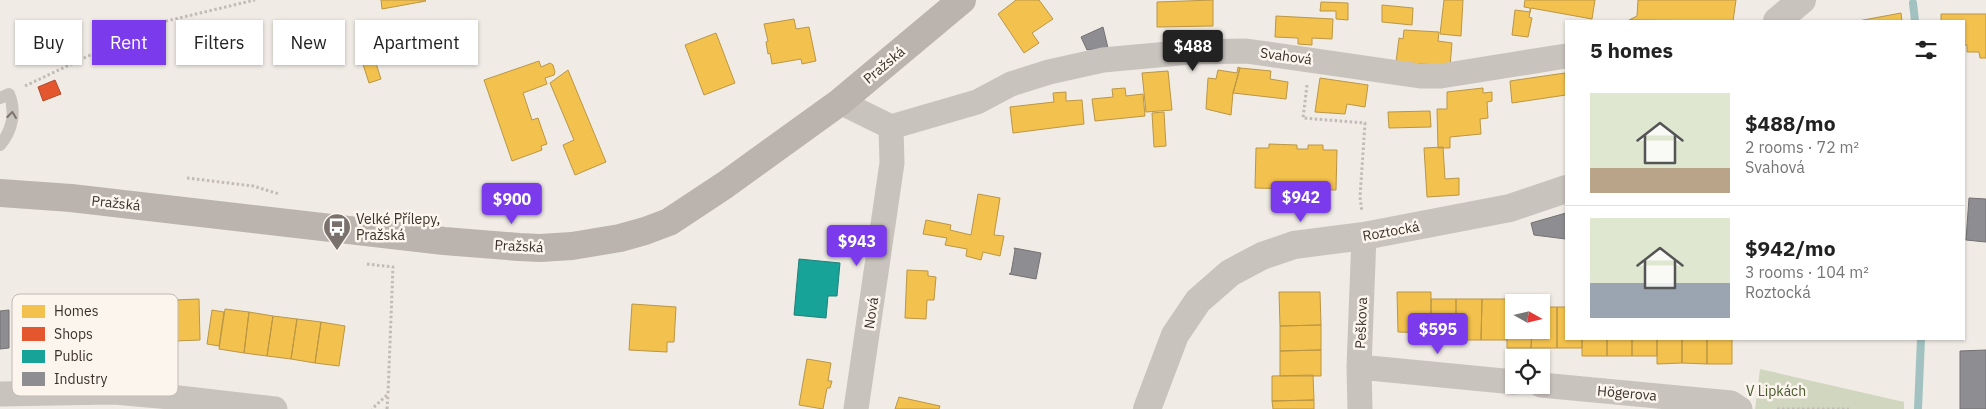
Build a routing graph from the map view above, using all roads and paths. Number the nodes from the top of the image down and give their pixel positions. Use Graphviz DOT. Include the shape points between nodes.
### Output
graph roads {
  1 [pos="255,0"];
  2 [pos="962,0"];
  3 [pos="1802,0"];
  4 [pos="1778,20"];
  5 [pos="1565,56"];
  6 [pos="1311,60"];
  7 [pos="5,96"];
  8 [pos="840,102"];
  9 [pos="891,127"];
  10 [pos="0,145"];
  11 [pos="1565,189"];
  12 [pos="0,194"];
  13 [pos="1360,197"];
  14 [pos="1364,236"];
  15 [pos="367,264"];
  16 [pos="1359,367"];
  17 [pos="1505,381"];
  18 [pos="1550,386"];
  19 [pos="388,394"];
  20 [pos="55,396"];
  21 [pos="152,396"];
  22 [pos="11,399"];
  23 [pos="275,409"];
  24 [pos="372,409"];
  25 [pos="387,409"];
  26 [pos="856,409"];
  27 [pos="1147,409"];
  28 [pos="1360,409"];
  29 [pos="1740,409"];
  30 [pos="1777,409"];
  31 [pos="1849,409"];
  1 -- 7 [label="path" via="158,23"];
  2 -- 8 [label="main road, Pražská"];
  3 -- 4 [label="street"];
  5 -- 6 [label="street, Svahová" via="1441,76 1420,76"];
  6 -- 9 [label="street, Svahová" via="1225,50 1103,60 1020,81 977,102"];
  6 -- 13 [label="path" via="1303,118 1365,123"];
  10 -- 7 [label="lane, one-way" via="13,118 13,104"];
  8 -- 9 [label="street"];
  8 -- 12 [label="main road, Pražská" via="669,222 620,238 572,246 540,248 444,241 71,198"];
  9 -- 26 [label="street, Nová" via="892,163"];
  11 -- 14 [label="street, Roztocká" via="1510,208"];
  14 -- 16 [label="street, Peškova"];
  14 -- 27 [label="street, Roztocká" via="1294,245 1262,256 1230,273 1198,301 1175,335"];
  15 -- 19 [label="path" via="393,267"];
  16 -- 17 [label="street"];
  16 -- 28 [label="street, Peškova"];
  18 -- 29 [label="street, Högerova" via="1731,403"];
  19 -- 24 [label="path"];
  19 -- 25 [label="path"];
  20 -- 22 [label="street"];
  21 -- 23 [label="street"];
  30 -- 31 [label="path"];
}
